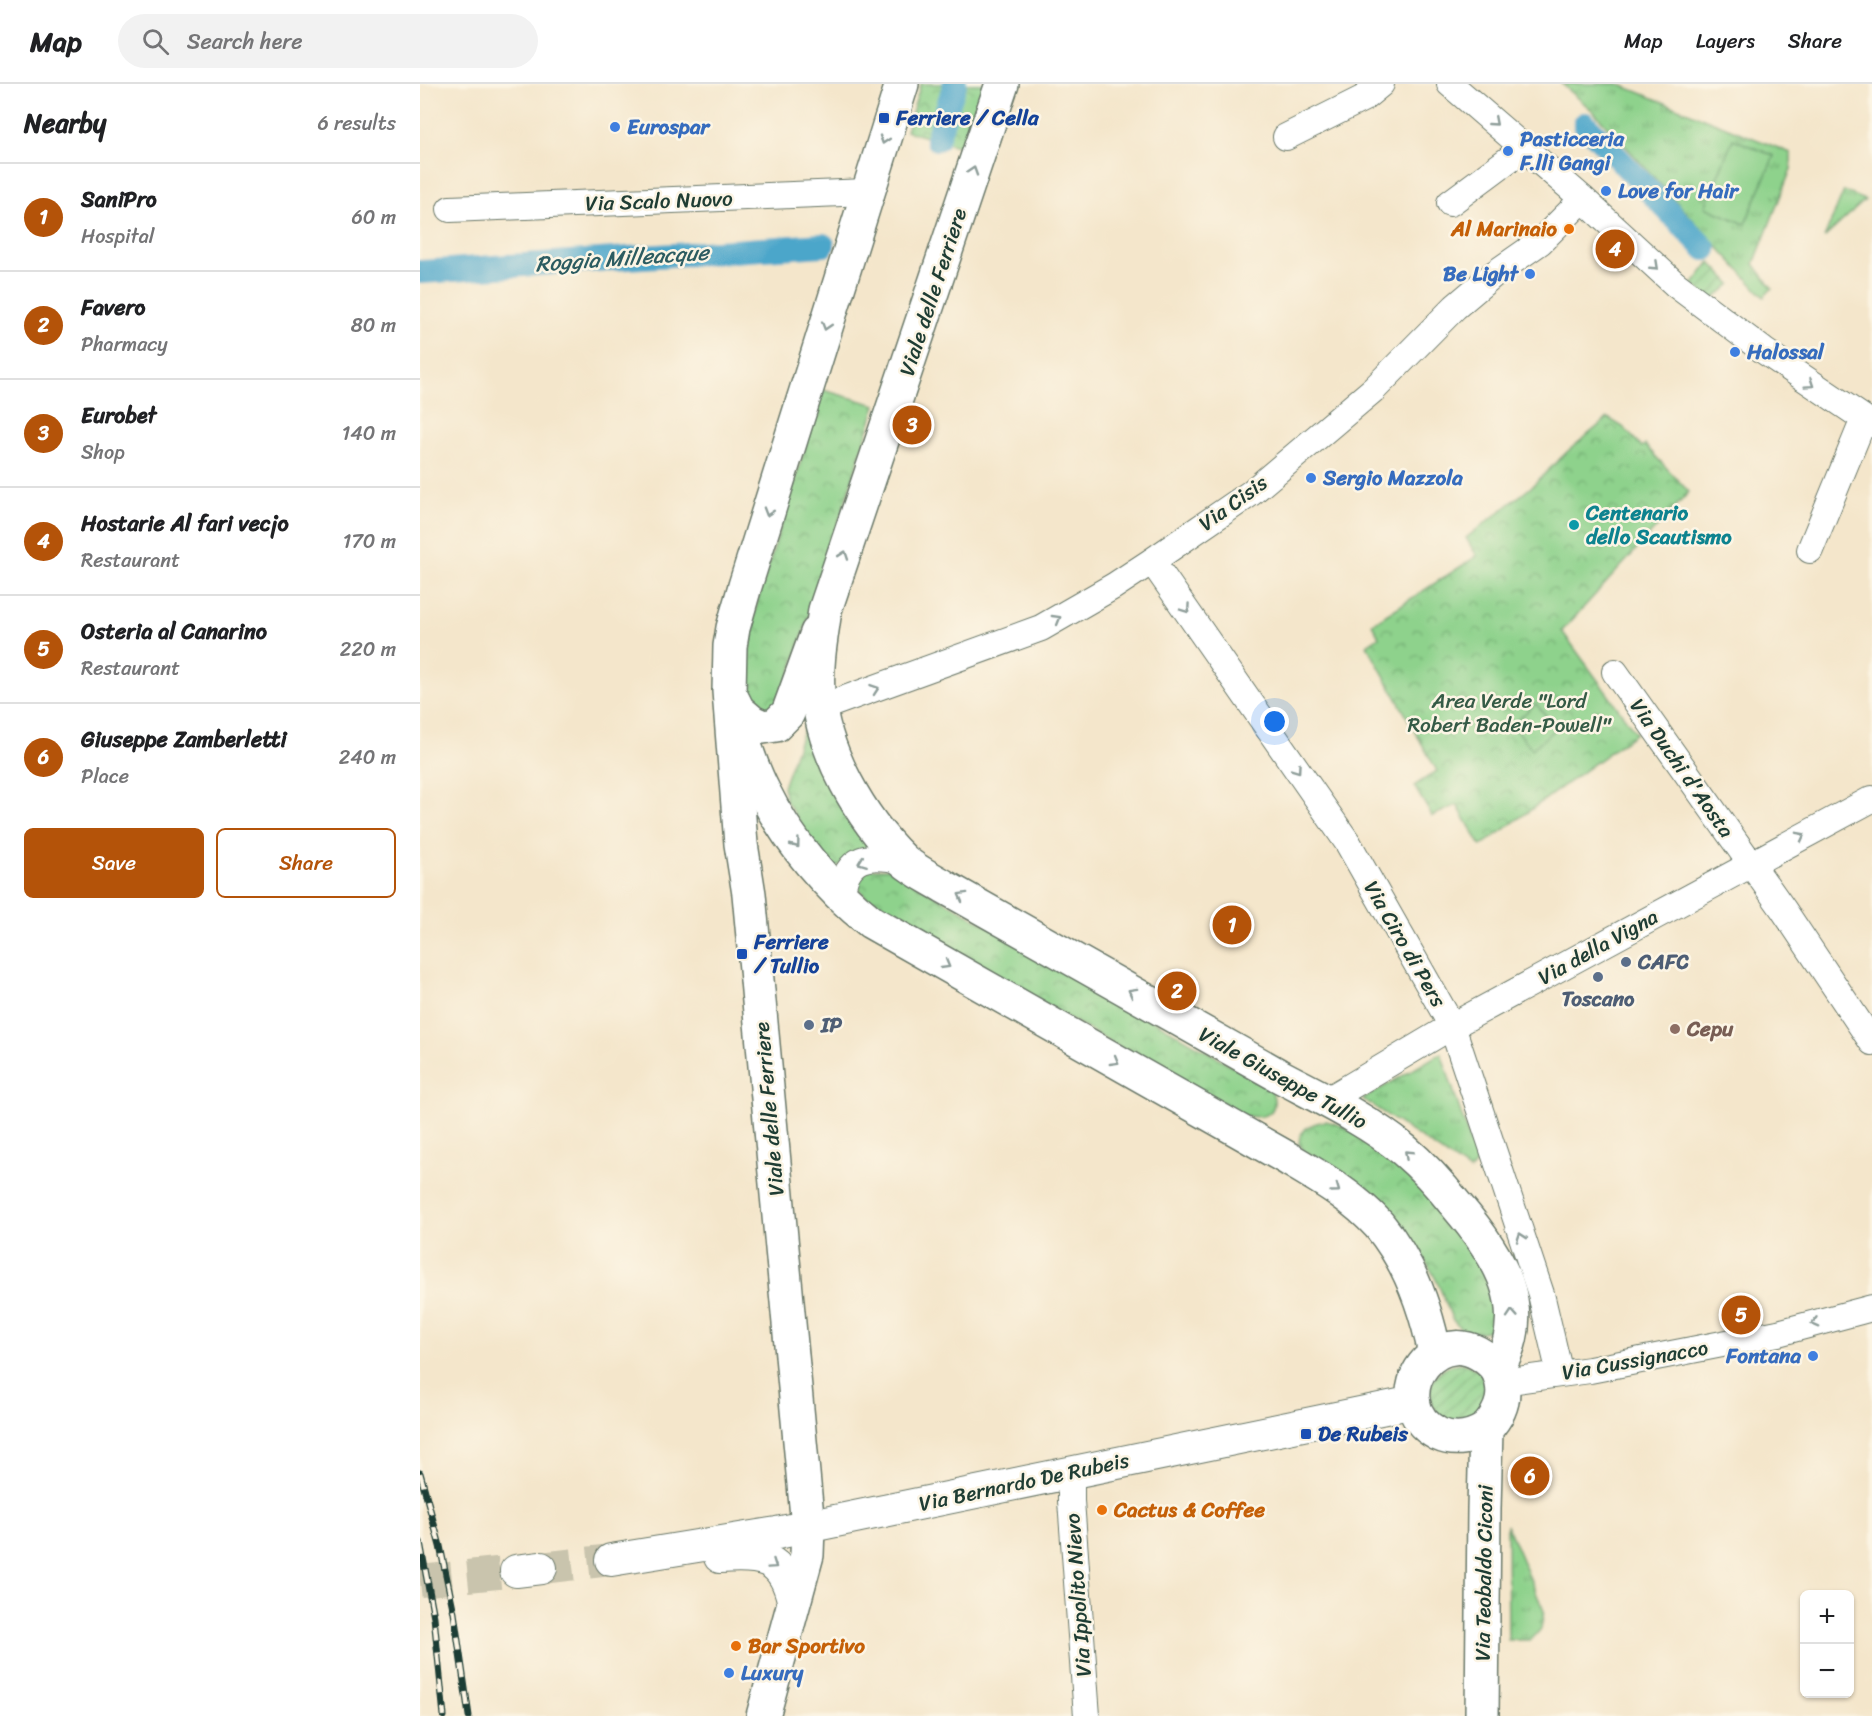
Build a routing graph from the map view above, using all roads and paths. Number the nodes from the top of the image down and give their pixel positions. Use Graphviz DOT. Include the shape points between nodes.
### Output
graph roads {
  1 [pos="902,84"];
  2 [pos="1002,84"];
  3 [pos="1381,84"];
  4 [pos="1450,84"];
  5 [pos="1286,136"];
  6 [pos="1524,148"];
  7 [pos="867,192"];
  8 [pos="1583,199"];
  9 [pos="1450,203"];
  10 [pos="450,209"];
  11 [pos="1868,422"];
  12 [pos="1810,550"];
  13 [pos="1152,561"];
  14 [pos="825,610"];
  15 [pos="1615,672"];
  16 [pos="729,691"];
  17 [pos="820,708"];
  18 [pos="1872,799"];
  19 [pos="904,861"];
  20 [pos="1750,864"];
  21 [pos="842,896"];
  22 [pos="1452,1026"];
  23 [pos="1872,1042"];
  24 [pos="1326,1101"];
  25 [pos="1872,1308"];
  26 [pos="1435,1354"];
  27 [pos="1560,1374"];
  28 [pos="1500,1375"];
  29 [pos="1414,1402"];
  30 [pos="1486,1429"];
  31 [pos="1071,1473"];
  32 [pos="807,1527"];
  33 [pos="793,1600"];
  34 [pos="763,1716"];
  35 [pos="1087,1716"];
  36 [pos="1482,1716"];
  1 -- 7 [label="main road, Viale delle Ferriere, one-way"];
  14 -- 2 [label="main road, Viale delle Ferriere, one-way"];
  3 -- 5 [label="street" via="1364,98"];
  4 -- 6 [label="street, one-way"];
  6 -- 8 [label="street"];
  6 -- 9 [label="street"];
  7 -- 10 [label="street, Via Scalo Nuovo"];
  7 -- 16 [label="main road, Viale delle Ferriere, one-way" via="740,603 730,646"];
  8 -- 11 [label="street, one-way" via="1675,284"];
  8 -- 13 [label="street, Via Cisis" via="1540,242 1455,307 1374,389 1251,493"];
  11 -- 12 [label="street"];
  17 -- 13 [label="street, Via Cisis, one-way" via="1041,628"];
  13 -- 22 [label="street, Via Ciro di Pers, one-way" via="1348,843"];
  14 -- 16 [label="main road" via="788,713 776,725 767,727 752,722 738,710"];
  14 -- 17 [label="main road, Viale delle Ferriere" via="819,649"];
  15 -- 20 [label="street, Via Duchi d'Aosta"];
  16 -- 21 [label="main road, Viale delle Ferriere, one-way" via="765,795 784,828"];
  16 -- 32 [label="main road, Viale delle Ferriere"];
  17 -- 19 [label="main road, Viale Giuseppe Tullio" via="834,755 854,797"];
  20 -- 18 [label="street, Via della Vigna, one-way"];
  19 -- 21 [label="street, Viale Giuseppe Tullio, one-way" via="882,858 856,863 843,881"];
  24 -- 19 [label="main road, Viale Giuseppe Tullio, one-way"];
  20 -- 22 [label="street, Via della Vigna"];
  20 -- 23 [label="street, Via Duchi d'Aosta"];
  21 -- 26 [label="main road, one-way" via="871,922 1287,1158 1356,1204 1379,1226 1402,1259 1430,1325"];
  22 -- 24 [label="street, Via della Vigna"];
  27 -- 22 [label="street, Via Ciro di Pers, one-way" via="1540,1294"];
  28 -- 24 [label="main road, Viale Giuseppe Tullio, one-way" via="1512,1325 1510,1294 1495,1256 1466,1215 1404,1150"];
  25 -- 27 [label="street, Via Cussignacco, one-way" via="1778,1333"];
  26 -- 28 [label="main road" via="1450,1348 1471,1349 1488,1358"];
  26 -- 29 [label="main road" via="1417,1374"];
  27 -- 28 [label="street, Via Cussignacco"];
  28 -- 30 [label="main road" via="1502,1406"];
  29 -- 30 [label="main road" via="1425,1424 1439,1434 1467,1438"];
  29 -- 31 [label="street, Via Bernardo De Rubeis"];
  30 -- 36 [label="main road, Via Teobaldo Ciconi"];
  31 -- 32 [label="street, Via Bernardo De Rubeis"];
  31 -- 35 [label="street, Via Ippolito Nievo"];
  32 -- 33 [label="main road, Viale delle Ferriere" via="807,1555"];
  32 -- 33 [label="street, Via Bernardo De Rubeis, one-way" via="622,1559 650,1563 756,1556 784,1573"];
  33 -- 34 [label="main road, Viale delle Ferriere"];
}
